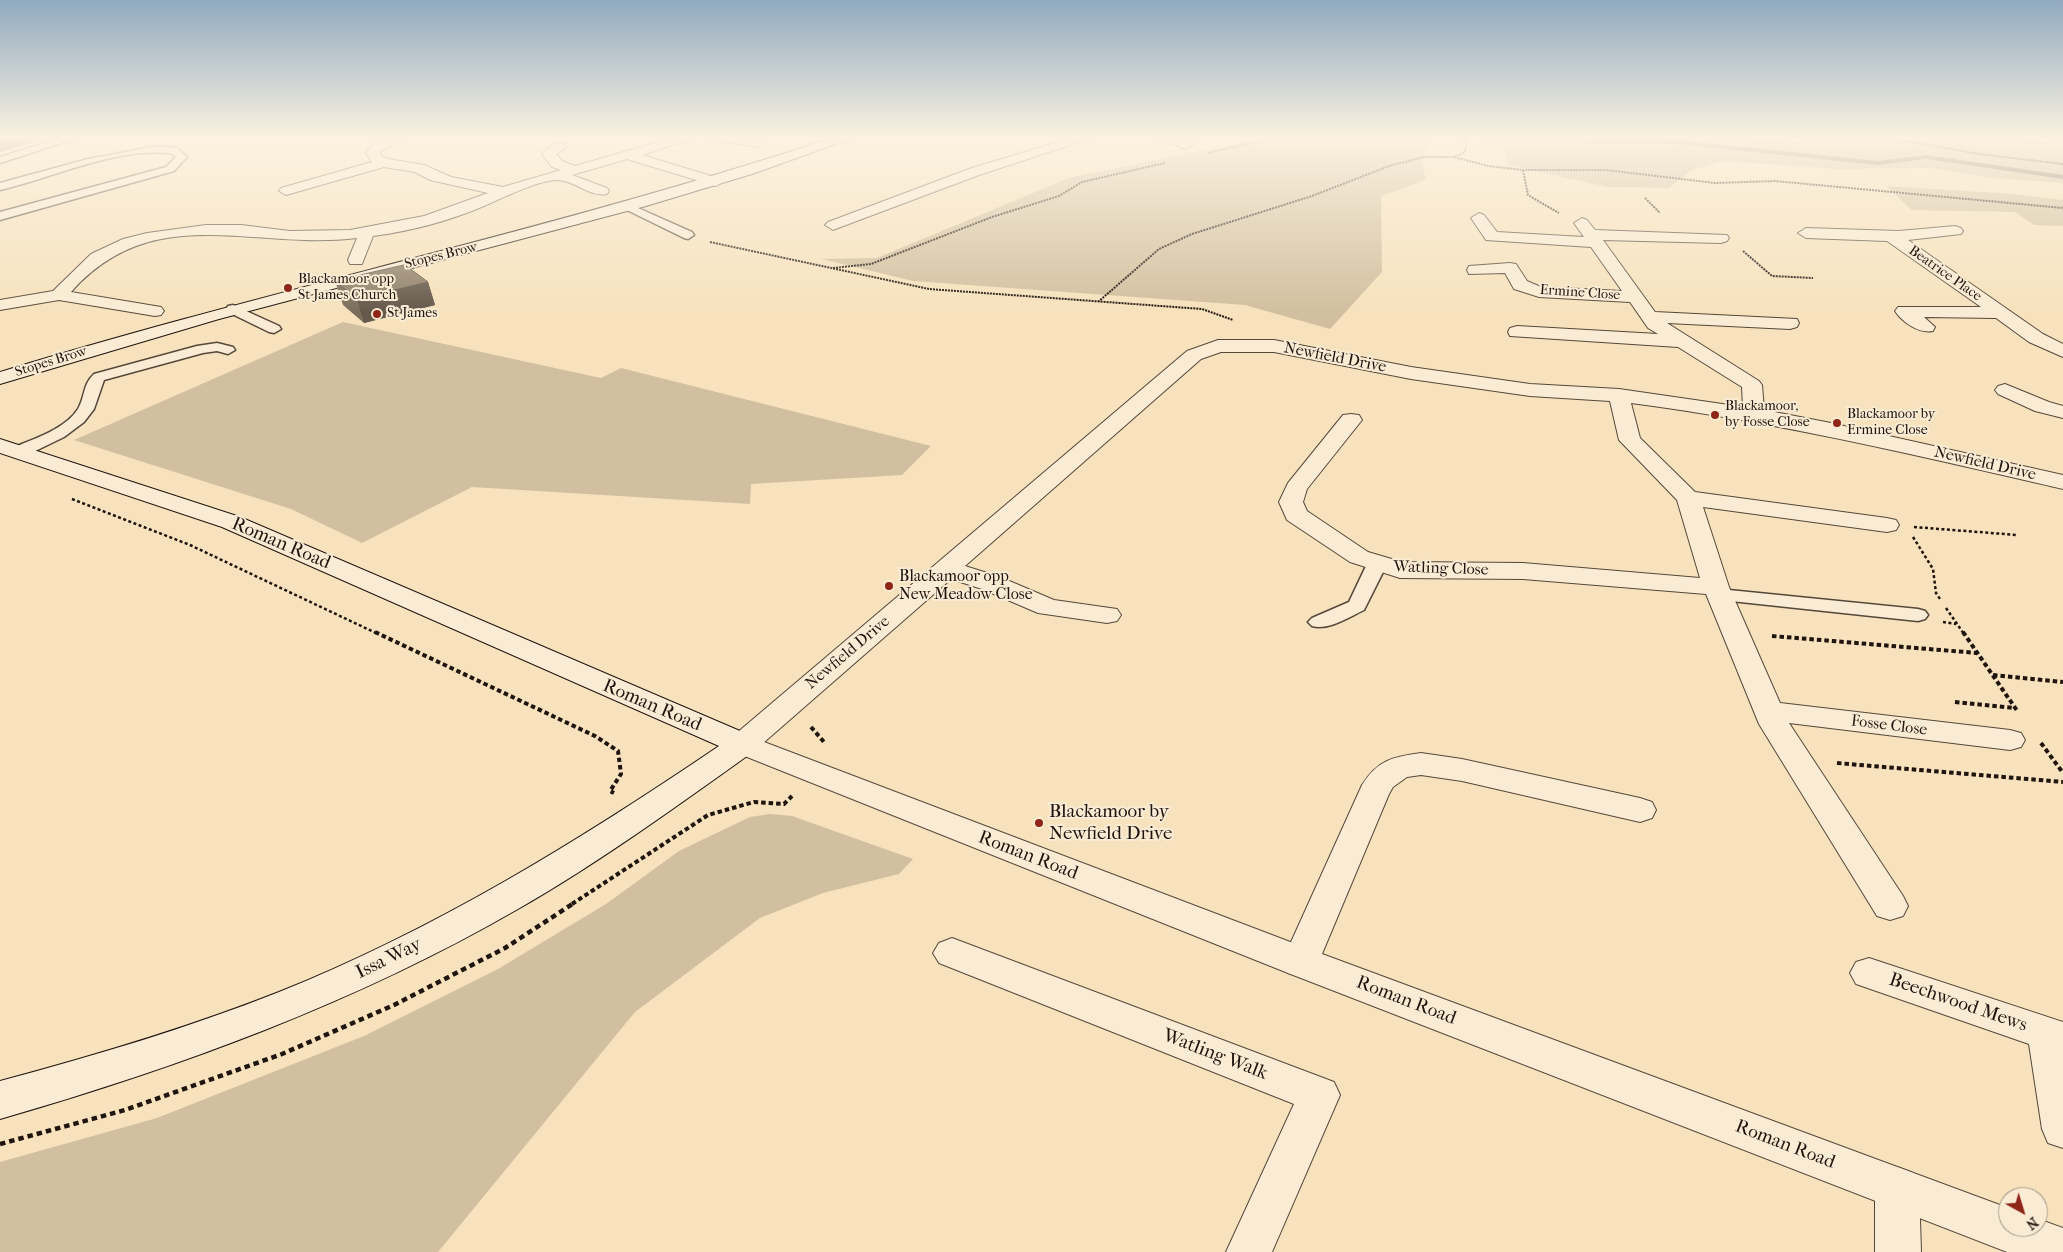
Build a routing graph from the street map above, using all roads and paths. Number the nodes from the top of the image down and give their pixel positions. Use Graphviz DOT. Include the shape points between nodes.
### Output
graph roads {
  1 [pos="78,194"];
  2 [pos="496,194"];
  3 [pos="673,194"];
  4 [pos="914,194"];
  5 [pos="1062,194"];
  6 [pos="1316,194"];
  7 [pos="1528,194"];
  8 [pos="1913,194"];
  9 [pos="629,207"];
  10 [pos="2063,208"];
  11 [pos="0,216"];
  12 [pos="1479,218"];
  13 [pos="833,225"];
  14 [pos="1955,231"];
  15 [pos="367,232"];
  16 [pos="1590,233"];
  17 [pos="1806,233"];
  18 [pos="688,235"];
  19 [pos="1890,235"];
  20 [pos="1721,238"];
  21 [pos="356,260"];
  22 [pos="1475,270"];
  23 [pos="59,294"];
  24 [pos="1635,297"];
  25 [pos="1098,302"];
  26 [pos="0,305"];
  27 [pos="233,309"];
  28 [pos="155,312"];
  29 [pos="2001,312"];
  30 [pos="1650,317"];
  31 [pos="1790,323"];
  32 [pos="1926,327"];
  33 [pos="274,329"];
  34 [pos="1517,332"];
  35 [pos="1682,341"];
  36 [pos="228,350"];
  37 [pos="2063,351"];
  38 [pos="0,378"];
  39 [pos="2005,390"];
  40 [pos="1619,395"];
  41 [pos="2063,412"];
  42 [pos="1754,414"];
  43 [pos="1351,420"];
  44 [pos="10,448"];
  45 [pos="2063,482"];
  46 [pos="63,496"];
  47 [pos="1688,498"];
  48 [pos="1896,525"];
  49 [pos="1910,533"];
  50 [pos="2017,535"];
  51 [pos="1377,564"];
  52 [pos="947,569"];
  53 [pos="1718,591"];
  54 [pos="1107,615"];
  55 [pos="1918,615"];
  56 [pos="1319,622"];
  57 [pos="1735,633"];
  58 [pos="1978,654"];
  59 [pos="1992,675"];
  60 [pos="2063,682"];
  61 [pos="1769,711"];
  62 [pos="2022,731"];
  63 [pos="743,744"];
  64 [pos="1797,759"];
  65 [pos="2063,773"];
  66 [pos="2063,782"];
  67 [pos="1640,810"];
  68 [pos="644,812"];
  69 [pos="1890,906"];
  70 [pos="952,953"];
  71 [pos="1301,962"];
  72 [pos="1869,973"];
  73 [pos="2055,1036"];
  74 [pos="0,1100"];
  75 [pos="2063,1128"];
  76 [pos="1897,1188"];
  77 [pos="2063,1251"];
  78 [pos="1249,1252"];
  79 [pos="1898,1252"];
  1 -- 11 [label="lane"];
  2 -- 15 [label="street" via="453,212"];
  3 -- 9 [label="street, Stopes Brow"];
  4 -- 13 [label="street"];
  5 -- 18 [label="path" via="871,264 830,268"];
  6 -- 25 [label="path" via="1192,234 1159,249"];
  7 -- 16 [label="path" via="1559,212 1561,222"];
  8 -- 10 [label="path"];
  9 -- 18 [label="lane"];
  9 -- 27 [label="street, Stopes Brow"];
  12 -- 16 [label="street" via="1492,237"];
  14 -- 19 [label="street, Beatrice Place"];
  15 -- 21 [label="street"];
  15 -- 23 [label="street" via="297,236 209,230 162,235 121,246 97,258"];
  16 -- 20 [label="street"];
  16 -- 24 [label="street, Ermine Close"];
  17 -- 19 [label="street, Beatrice Place"];
  19 -- 29 [label="street, Beatrice Place"];
  22 -- 24 [label="street, Ermine Close" via="1510,268 1520,285 1539,292"];
  23 -- 26 [label="street"];
  23 -- 28 [label="street"];
  24 -- 30 [label="street, Ermine Close"];
  27 -- 33 [label="lane"];
  27 -- 38 [label="street, Stopes Brow"];
  29 -- 32 [label="street, Beatrice Place" via="1904,311"];
  29 -- 37 [label="street, Beatrice Place" via="2036,338"];
  30 -- 31 [label="street"];
  30 -- 35 [label="street, Ermine Close" via="1655,324"];
  34 -- 35 [label="street, Ermine Close"];
  35 -- 42 [label="street, Ermine Close" via="1752,385"];
  36 -- 44 [label="lane" via="217,347 202,350 99,377 79,421 67,429"];
  39 -- 41 [label="street" via="2042,407"];
  40 -- 42 [label="street, Newfield Drive"];
  40 -- 47 [label="street" via="1630,440"];
  40 -- 52 [label="street, Newfield Drive" via="1555,393 1456,380 1274,346 1218,346 1194,356"];
  42 -- 45 [label="street, Newfield Drive"];
  43 -- 51 [label="street, Watling Close" via="1296,488 1291,502 1296,515 1359,557"];
  44 -- 63 [label="street, Roman Road" via="231,522"];
  46 -- 68 [label="path" via="190,545 595,736 618,751 621,774 610,791"];
  47 -- 48 [label="street"];
  47 -- 53 [label="street"];
  48 -- 50 [label="path"];
  49 -- 58 [label="path" via="1933,569 1936,593"];
  51 -- 53 [label="street, Watling Close" via="1400,570 1523,571"];
  51 -- 56 [label="lane" via="1357,606"];
  52 -- 54 [label="street" via="991,583 1048,608"];
  52 -- 63 [label="street, Newfield Drive"];
  53 -- 55 [label="lane"];
  53 -- 57 [label="street"];
  57 -- 58 [label="path"];
  57 -- 61 [label="street"];
  58 -- 59 [label="path"];
  59 -- 60 [label="path"];
  59 -- 62 [label="path"];
  61 -- 62 [label="street, Fosse Close"];
  61 -- 64 [label="street"];
  62 -- 65 [label="path"];
  63 -- 68 [label="street, Issa Way"];
  63 -- 71 [label="street, Roman Road"];
  64 -- 66 [label="path"];
  64 -- 69 [label="street"];
  67 -- 71 [label="street" via="1462,770 1421,764 1398,767 1382,779 1373,793"];
  68 -- 74 [label="street, Issa Way" via="575,859 478,914 360,973 235,1026 109,1070"];
  70 -- 78 [label="street, Watling Walk" via="1319,1095"];
  71 -- 76 [label="street, Roman Road"];
  72 -- 73 [label="street, Beechwood Mews"];
  73 -- 75 [label="street, Beechwood Mews"];
  76 -- 77 [label="street, Roman Road"];
  76 -- 79 [label="street"];
}
